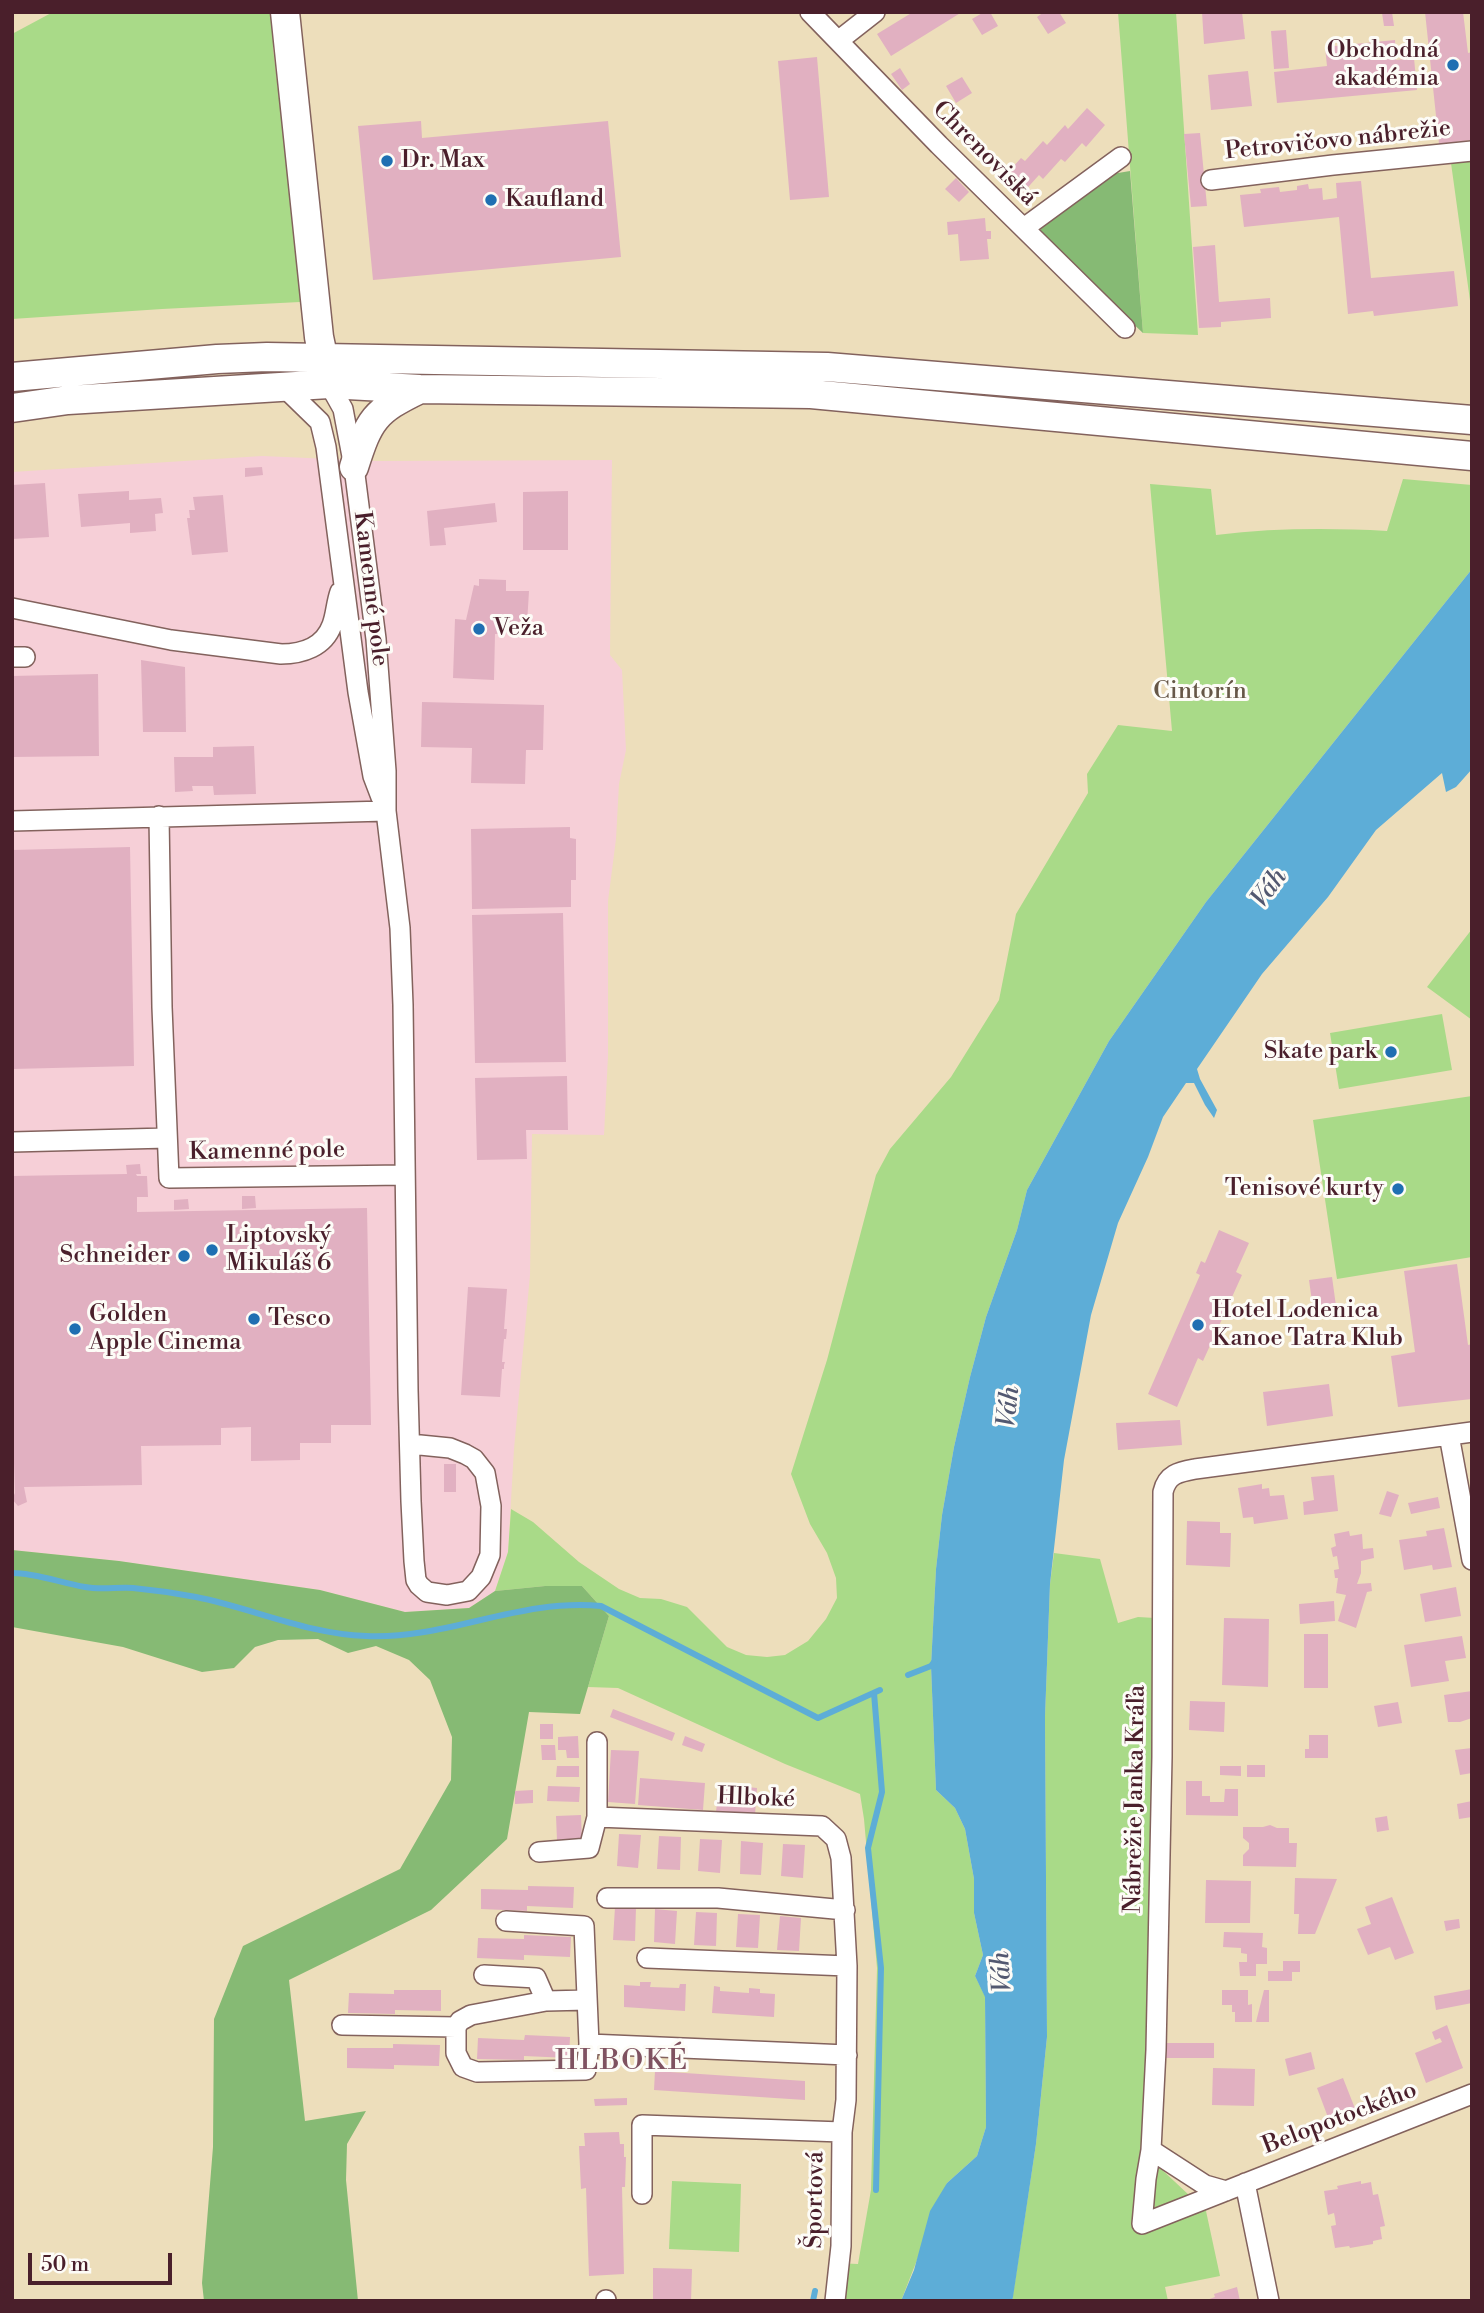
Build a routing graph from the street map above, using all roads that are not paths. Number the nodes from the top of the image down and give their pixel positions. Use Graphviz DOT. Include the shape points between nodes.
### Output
graph roads {
  1 [pos="285,12"];
  2 [pos="810,12"];
  3 [pos="875,12"];
  4 [pos="838,41"];
  5 [pos="1472,151"];
  6 [pos="1121,157"];
  7 [pos="1211,180"];
  8 [pos="1024,228"];
  9 [pos="316,308"];
  10 [pos="1125,328"];
  11 [pos="267,357"];
  12 [pos="323,357"];
  13 [pos="12,377"];
  14 [pos="329,384"];
  15 [pos="282,386"];
  16 [pos="421,389"];
  17 [pos="12,408"];
  18 [pos="1472,421"];
  19 [pos="320,422"];
  20 [pos="1472,456"];
  21 [pos="354,467"];
  22 [pos="343,583"];
  23 [pos="12,608"];
  24 [pos="386,811"];
  25 [pos="159,816"];
  26 [pos="12,821"];
  27 [pos="167,1138"];
  28 [pos="12,1142"];
  29 [pos="405,1175"];
  30 [pos="1472,1432"];
  31 [pos="1449,1436"];
  32 [pos="410,1444"];
  33 [pos="1472,1560"];
  34 [pos="597,1742"];
  35 [pos="597,1817"];
  36 [pos="539,1852"];
  37 [pos="607,1898"];
  38 [pos="845,1910"];
  39 [pos="506,1921"];
  40 [pos="647,1958"];
  41 [pos="847,1966"];
  42 [pos="484,1975"];
  43 [pos="587,2000"];
  44 [pos="546,2001"];
  45 [pos="342,2025"];
  46 [pos="456,2028"];
  47 [pos="589,2044"];
  48 [pos="847,2055"];
  49 [pos="1472,2094"];
  50 [pos="846,2100"];
  51 [pos="842,2132"];
  52 [pos="1152,2150"];
  53 [pos="1245,2183"];
  54 [pos="1226,2191"];
  55 [pos="642,2194"];
  56 [pos="835,2301"];
  57 [pos="1269,2301"];
  1 -- 9 [label="main road"];
  2 -- 4 [label="street, Chrenoviská"];
  3 -- 4 [label="street"];
  4 -- 8 [label="street, Chrenoviská"];
  5 -- 7 [label="street, Petrovičovo nábrežie"];
  6 -- 8 [label="street"];
  8 -- 10 [label="street, Chrenoviská"];
  9 -- 11 [label="main road" via="300,336"];
  9 -- 12 [label="main road"];
  11 -- 12 [label="main road"];
  11 -- 13 [label="main road"];
  12 -- 14 [label="main road"];
  12 -- 18 [label="main road" via="827,367"];
  14 -- 15 [label="main road"];
  14 -- 16 [label="main road"];
  14 -- 19 [label="street"];
  14 -- 21 [label="street, Kamenné pole" via="343,409"];
  15 -- 17 [label="main road"];
  15 -- 19 [label="street"];
  16 -- 20 [label="main road" via="811,394"];
  16 -- 21 [label="main road" via="390,405 369,425"];
  19 -- 22 [label="street, Kamenné pole" via="330,467"];
  21 -- 24 [label="street, Kamenné pole" via="376,639"];
  22 -- 23 [label="street" via="329,632 317,645 297,654 171,640"];
  22 -- 24 [label="street, Kamenné pole" via="373,776"];
  24 -- 25 [label="street"];
  24 -- 29 [label="street, Kamenné pole" via="402,972"];
  25 -- 26 [label="street"];
  25 -- 27 [label="street, Kamenné pole"];
  27 -- 28 [label="street, Kamenné pole"];
  27 -- 29 [label="street, Kamenné pole" via="169,1178"];
  29 -- 32 [label="street, Kamenné pole"];
  30 -- 31 [label="street"];
  31 -- 33 [label="street"];
  31 -- 52 [label="street, Nábrežie Janka Kráľa" via="1195,1469 1178,1472 1165,1483"];
  32 -- 32 [label="street, Kamenné pole" via="416,1580 427,1592 438,1595 468,1591 481,1577 489,1555 491,1506 485,1473 474,1459 450,1448"];
  34 -- 35 [label="street"];
  35 -- 36 [label="street" via="589,1848"];
  35 -- 38 [label="street, Hlboké" via="822,1826 836,1839"];
  37 -- 38 [label="street" via="718,1898"];
  38 -- 41 [label="street, Hlboké"];
  39 -- 43 [label="street" via="584,1926"];
  40 -- 41 [label="street"];
  41 -- 48 [label="street, Hlboké"];
  42 -- 44 [label="street" via="536,1979"];
  43 -- 44 [label="street"];
  43 -- 47 [label="street"];
  44 -- 46 [label="street" via="471,2015"];
  45 -- 46 [label="street"];
  46 -- 47 [label="street" via="456,2053 463,2067 477,2072 586,2070"];
  47 -- 48 [label="street"];
  48 -- 50 [label="street, Hlboké"];
  49 -- 53 [label="street, Belopotockého"];
  50 -- 51 [label="street, Športová"];
  51 -- 55 [label="street" via="642,2125"];
  51 -- 56 [label="street, Športová" via="841,2246"];
  52 -- 54 [label="street" via="1205,2185"];
  52 -- 54 [label="street, Nábrežie Janka Kráľa" via="1142,2224"];
  53 -- 54 [label="street, Belopotockého"];
  53 -- 57 [label="street"];
}
